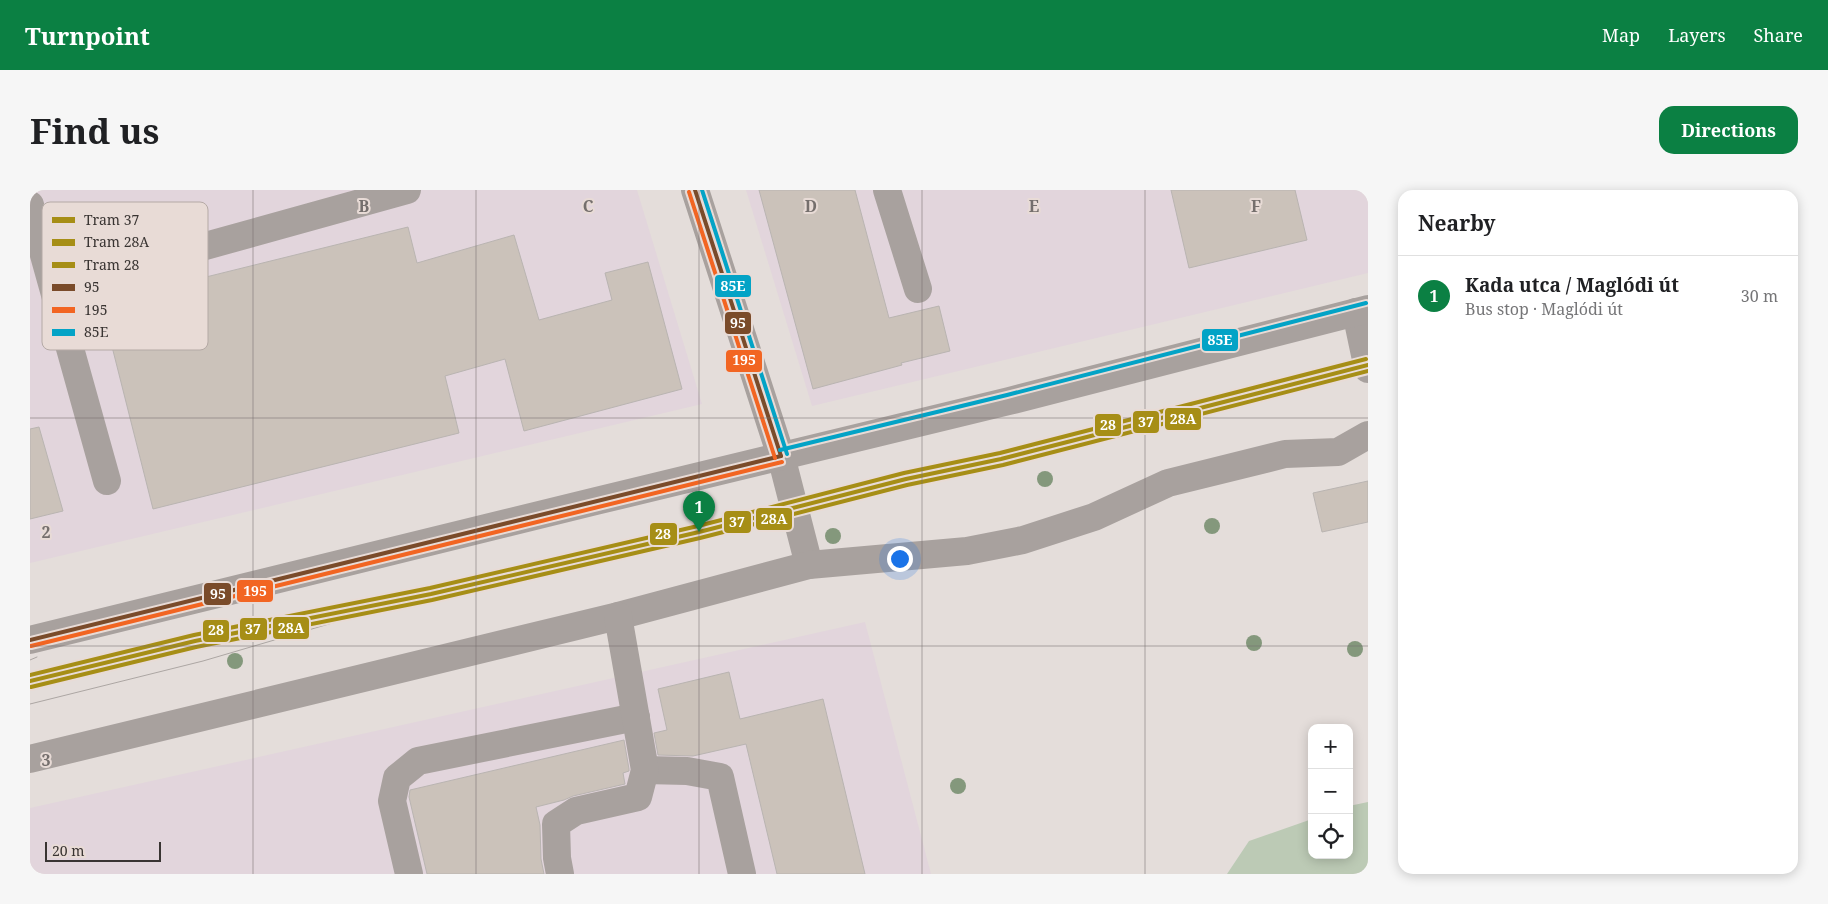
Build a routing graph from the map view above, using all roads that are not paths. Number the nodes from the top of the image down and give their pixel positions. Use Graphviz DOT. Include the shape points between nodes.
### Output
graph roads {
  1 [pos="407,190"];
  2 [pos="695,190"];
  3 [pos="887,190"];
  4 [pos="30,205"];
  5 [pos="208,245"];
  6 [pos="42,246"];
  7 [pos="918,289"];
  8 [pos="1362,310"];
  9 [pos="71,350"];
  10 [pos="1368,369"];
  11 [pos="1368,435"];
  12 [pos="781,456"];
  13 [pos="107,481"];
  14 [pos="809,565"];
  15 [pos="618,616"];
  16 [pos="30,640"];
  17 [pos="636,717"];
  18 [pos="30,759"];
  19 [pos="646,770"];
  20 [pos="409,874"];
  21 [pos="560,874"];
  22 [pos="742,874"];
  1 -- 5 [label="street"];
  2 -- 12 [label="street"];
  3 -- 7 [label="street"];
  4 -- 6 [label="street"];
  8 -- 10 [label="street"];
  8 -- 12 [label="street"];
  9 -- 13 [label="street"];
  11 -- 14 [label="street" via="1338,452 1285,454 1168,483 1094,517 1022,540 967,551"];
  12 -- 14 [label="street"];
  12 -- 16 [label="street"];
  14 -- 15 [label="street"];
  15 -- 17 [label="street"];
  15 -- 18 [label="street"];
  17 -- 19 [label="street"];
  17 -- 20 [label="street" via="418,761 397,778 392,801"];
  19 -- 21 [label="street" via="638,797 576,811 556,824"];
  19 -- 22 [label="street" via="687,771 720,777"];
}
